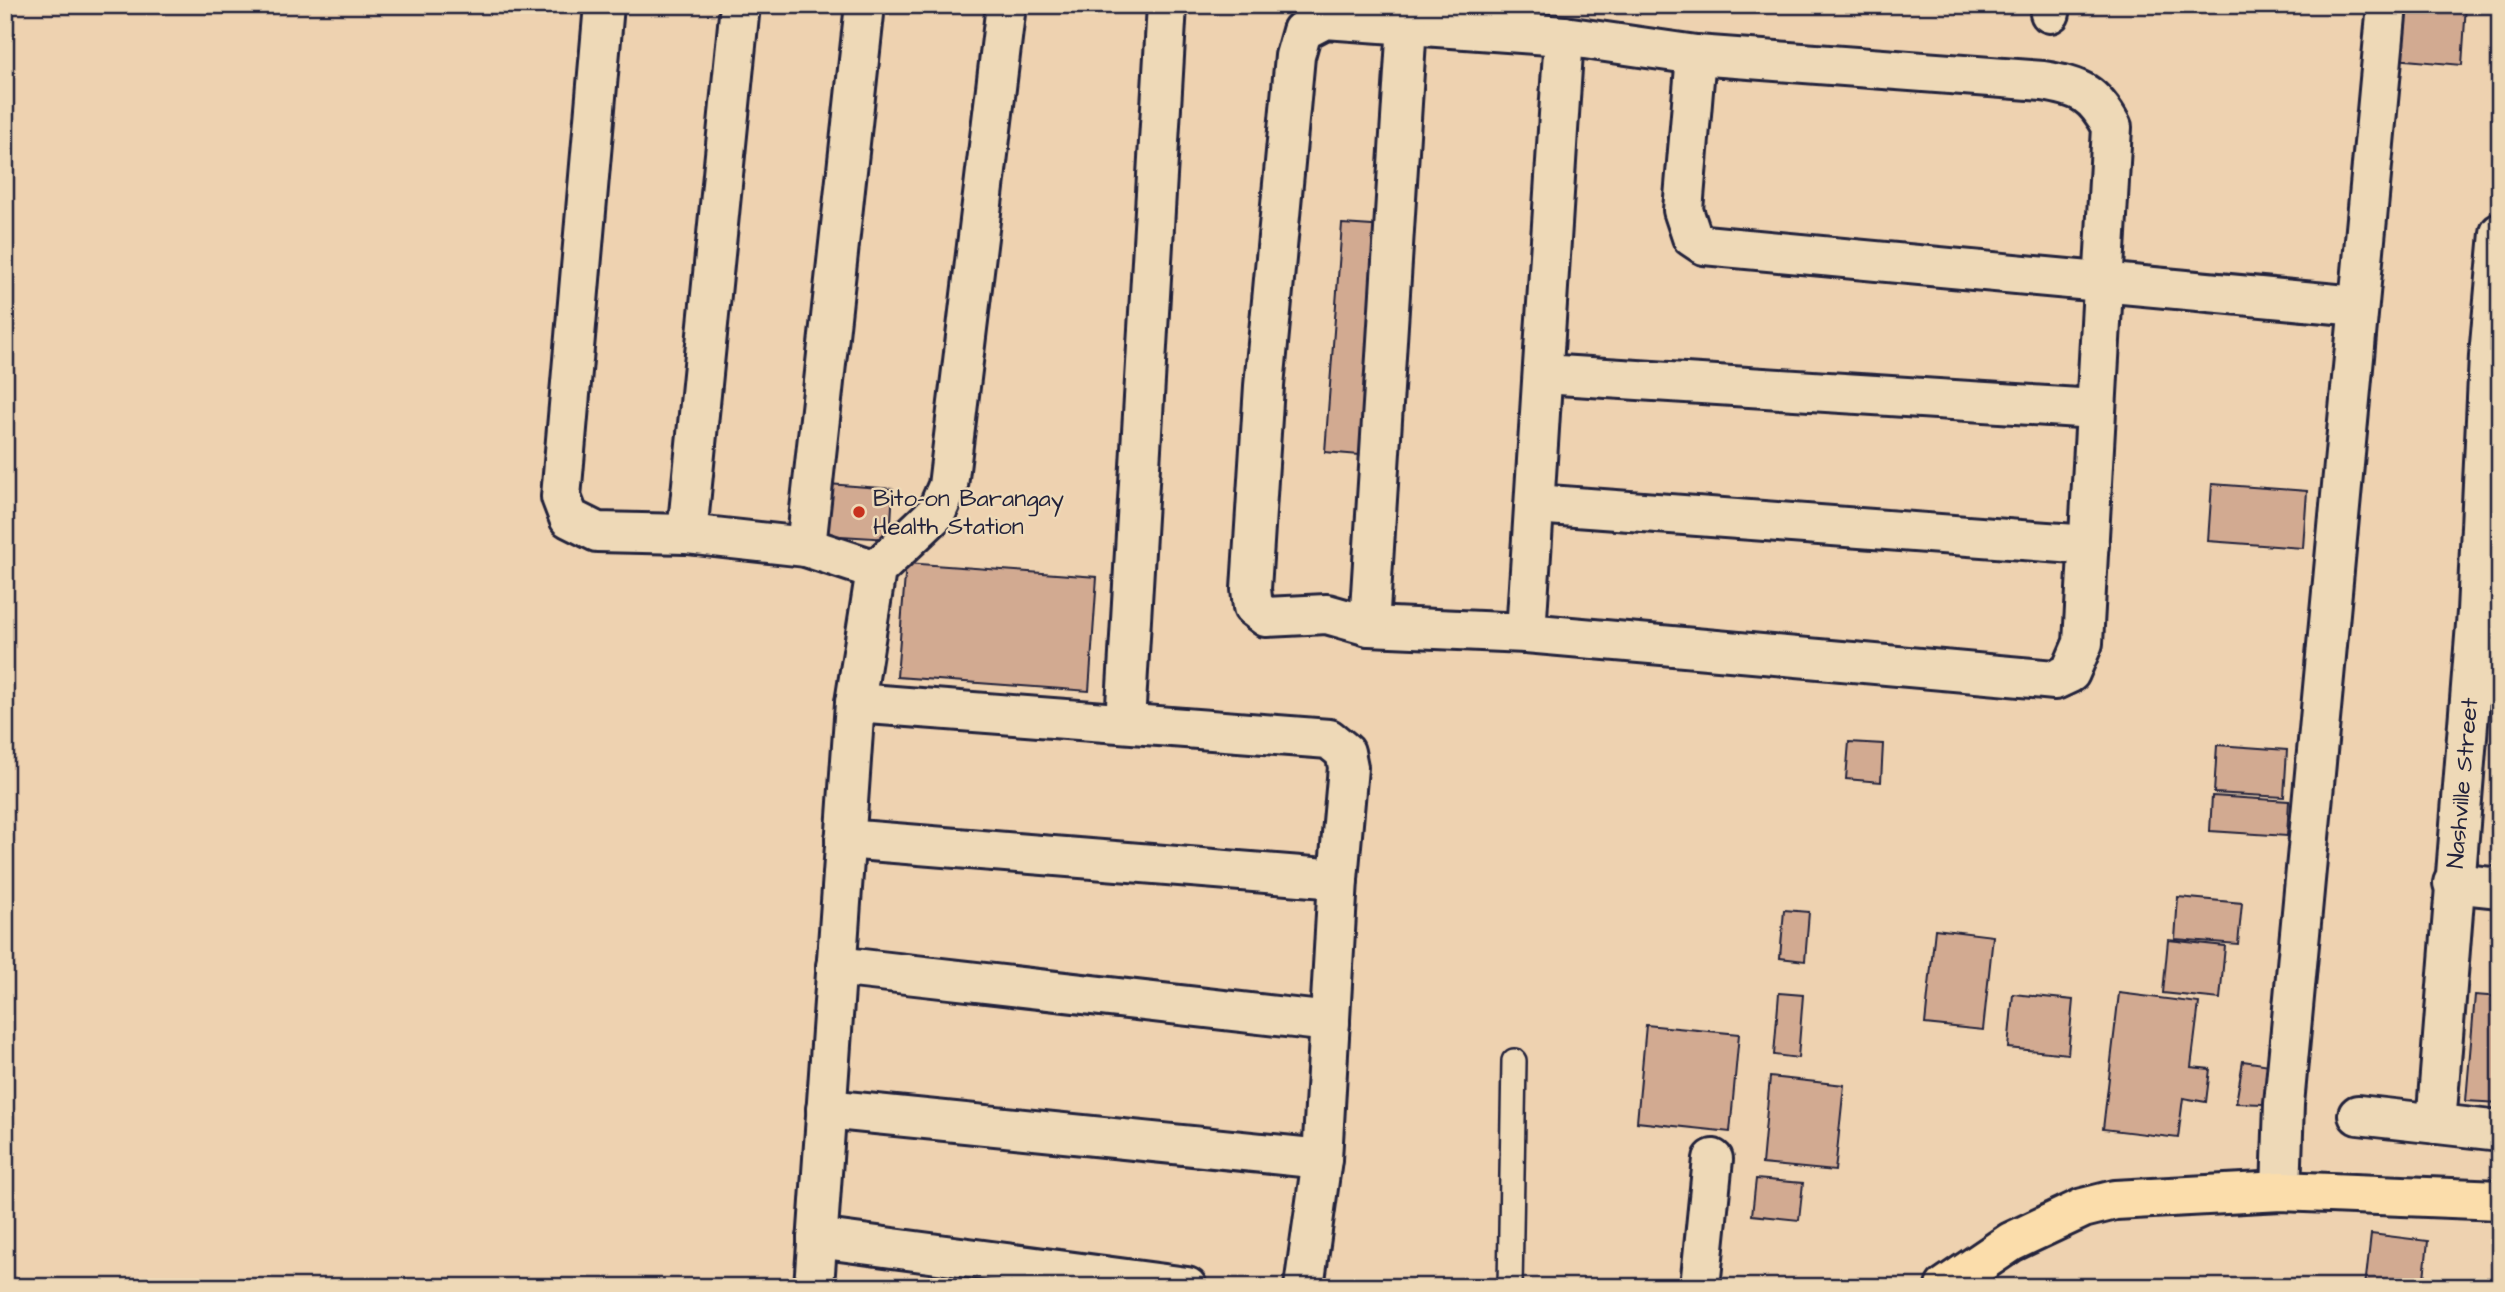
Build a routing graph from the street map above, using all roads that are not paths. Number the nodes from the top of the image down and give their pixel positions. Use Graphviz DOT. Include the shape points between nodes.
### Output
graph roads {
  1 [pos="604,5"];
  2 [pos="740,5"];
  3 [pos="865,5"];
  4 [pos="1006,5"];
  5 [pos="1167,5"];
  6 [pos="2387,5"];
  7 [pos="1406,24"];
  8 [pos="1564,36"];
  9 [pos="1696,55"];
  10 [pos="2500,233"];
  11 [pos="2101,280"];
  12 [pos="2358,306"];
  13 [pos="2495,357"];
  14 [pos="1543,374"];
  15 [pos="2095,409"];
  16 [pos="1535,504"];
  17 [pos="687,534"];
  18 [pos="2088,545"];
  19 [pos="806,547"];
  20 [pos="876,570"];
  21 [pos="2489,613"];
  22 [pos="1369,626"];
  23 [pos="1527,633"];
  24 [pos="855,703"];
  25 [pos="1125,722"];
  26 [pos="845,839"];
  27 [pos="1338,879"];
  28 [pos="2454,883"];
  29 [pos="2500,888"];
  30 [pos="836,966"];
  31 [pos="1329,1022"];
  32 [pos="1514,1061"];
  33 [pos="826,1109"];
  34 [pos="2358,1115"];
  35 [pos="2436,1124"];
  36 [pos="2500,1131"];
  37 [pos="1322,1159"];
  38 [pos="1713,1159"];
  39 [pos="2281,1191"];
  40 [pos="2500,1200"];
  41 [pos="817,1238"];
  42 [pos="814,1287"];
  43 [pos="1187,1287"];
  44 [pos="1304,1287"];
  45 [pos="1510,1287"];
  46 [pos="1700,1287"];
  47 [pos="1945,1287"];
  1 -- 17 [label="street" via="561,497 569,518 597,532"];
  2 -- 17 [label="street"];
  3 -- 19 [label="street"];
  4 -- 20 [label="street" via="948,486 936,513"];
  5 -- 25 [label="street"];
  6 -- 12 [label="street"];
  7 -- 8 [label="street"];
  7 -- 22 [label="street"];
  7 -- 22 [label="street" via="1325,19 1302,31 1294,69 1254,535 1252,607 1266,617 1327,614"];
  8 -- 9 [label="street"];
  8 -- 14 [label="street"];
  9 -- 11 [label="street" via="2076,87 2100,105 2112,127"];
  9 -- 11 [label="street" via="1683,210 1692,237 1704,245"];
  10 -- 13 [label="street, Nashville Street"];
  11 -- 12 [label="street"];
  11 -- 15 [label="street"];
  12 -- 39 [label="street" via="2284,1104"];
  13 -- 21 [label="street, Nashville Street"];
  14 -- 15 [label="street"];
  14 -- 16 [label="street"];
  15 -- 18 [label="street"];
  16 -- 18 [label="street"];
  16 -- 23 [label="street"];
  17 -- 19 [label="street"];
  18 -- 23 [label="street" via="2083,643 2070,673 2055,680"];
  19 -- 20 [label="street"];
  20 -- 24 [label="street"];
  21 -- 28 [label="street, Nashville Street"];
  22 -- 23 [label="street"];
  24 -- 25 [label="street"];
  24 -- 26 [label="street"];
  25 -- 27 [label="street" via="1329,739 1345,752 1349,767"];
  26 -- 27 [label="street"];
  26 -- 30 [label="street"];
  27 -- 31 [label="street"];
  28 -- 29 [label="street"];
  28 -- 35 [label="street, Nashville Street"];
  30 -- 31 [label="street"];
  30 -- 33 [label="street"];
  31 -- 37 [label="street"];
  32 -- 45 [label="lane"];
  33 -- 37 [label="street"];
  33 -- 41 [label="street"];
  34 -- 35 [label="street"];
  35 -- 36 [label="street"];
  37 -- 44 [label="street"];
  38 -- 46 [label="street"];
  39 -- 40 [label="main road"];
  39 -- 47 [label="main road" via="2143,1196 2083,1208 2011,1242"];
  41 -- 42 [label="street"];
  41 -- 43 [label="street"];
}
